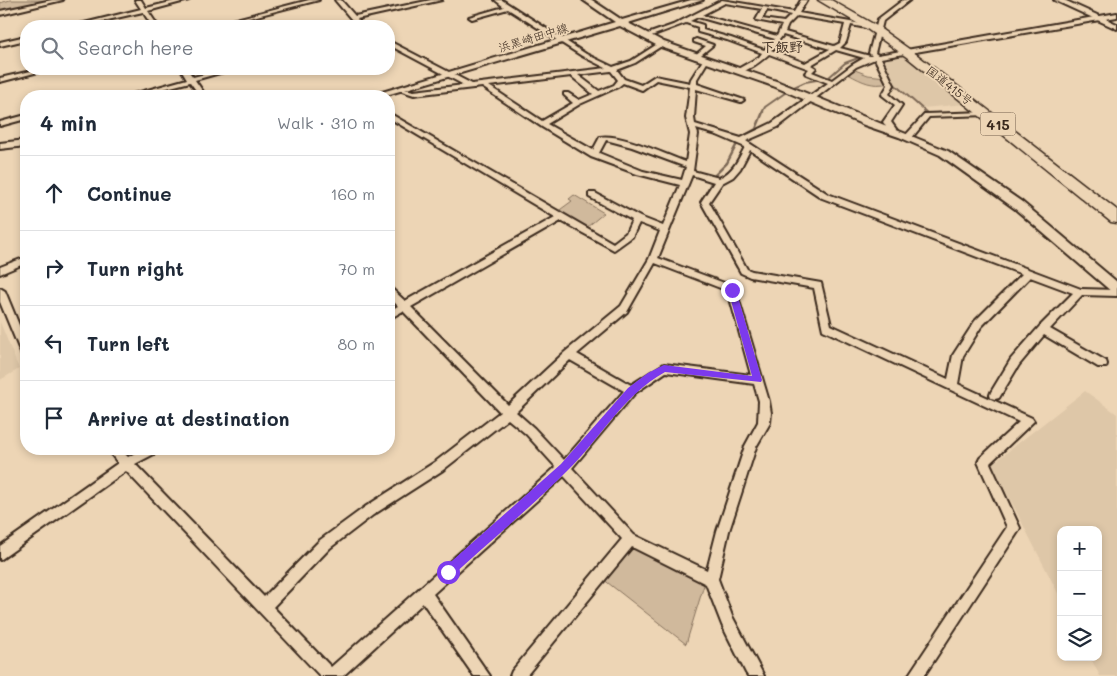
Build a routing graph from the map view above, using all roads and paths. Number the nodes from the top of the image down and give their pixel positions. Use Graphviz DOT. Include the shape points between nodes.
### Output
graph roads {
  1 [pos="60,0"];
  2 [pos="138,0"];
  3 [pos="186,0"];
  4 [pos="316,0"];
  5 [pos="338,0"];
  6 [pos="438,0"];
  7 [pos="498,0"];
  8 [pos="587,0"];
  9 [pos="699,0"];
  10 [pos="804,0"];
  11 [pos="823,0"];
  12 [pos="907,0"];
  13 [pos="1058,0"];
  14 [pos="725,1"];
  15 [pos="509,7"];
  16 [pos="765,8"];
  17 [pos="144,10"];
  18 [pos="0,13"];
  19 [pos="796,13"];
  20 [pos="697,15"];
  21 [pos="1117,15"];
  22 [pos="472,17"];
  23 [pos="354,18"];
  24 [pos="1099,18"];
  25 [pos="101,20"];
  26 [pos="151,20"];
  27 [pos="236,20"];
  28 [pos="686,21"];
  29 [pos="848,23"];
  30 [pos="621,24"];
  31 [pos="785,24"];
  32 [pos="1117,27"];
  33 [pos="874,29"];
  34 [pos="644,36"];
  35 [pos="780,36"];
  36 [pos="20,39"];
  37 [pos="562,41"];
  38 [pos="696,41"];
  39 [pos="0,44"];
  40 [pos="661,44"];
  41 [pos="395,46"];
  42 [pos="835,49"];
  43 [pos="906,51"];
  44 [pos="767,52"];
  45 [pos="873,57"];
  46 [pos="701,59"];
  47 [pos="806,65"];
  48 [pos="613,69"];
  49 [pos="738,71"];
  50 [pos="451,74"];
  51 [pos="572,74"];
  52 [pos="21,75"];
  53 [pos="188,75"];
  54 [pos="210,75"];
  55 [pos="0,80"];
  56 [pos="192,80"];
  57 [pos="622,80"];
  58 [pos="832,82"];
  59 [pos="484,85"];
  60 [pos="471,86"];
  61 [pos="694,86"];
  62 [pos="401,89"];
  63 [pos="153,90"];
  64 [pos="199,90"];
  65 [pos="395,91"];
  66 [pos="566,94"];
  67 [pos="598,94"];
  68 [pos="810,99"];
  69 [pos="741,100"];
  70 [pos="578,103"];
  71 [pos="986,114"];
  72 [pos="20,119"];
  73 [pos="395,119"];
  74 [pos="0,124"];
  75 [pos="542,124"];
  76 [pos="691,125"];
  77 [pos="891,131"];
  78 [pos="908,137"];
  79 [pos="20,144"];
  80 [pos="745,144"];
  81 [pos="0,146"];
  82 [pos="594,155"];
  83 [pos="689,168"];
  84 [pos="719,181"];
  85 [pos="684,183"];
  86 [pos="592,195"];
  87 [pos="561,217"];
  88 [pos="1117,218"];
  89 [pos="637,219"];
  90 [pos="666,230"];
  91 [pos="653,259"];
  92 [pos="20,263"];
  93 [pos="0,271"];
  94 [pos="1028,273"];
  95 [pos="1117,289"];
  96 [pos="0,291"];
  97 [pos="1080,292"];
  98 [pos="1117,293"];
  99 [pos="395,297"];
  100 [pos="404,306"];
  101 [pos="395,311"];
  102 [pos="1043,329"];
  103 [pos="20,339"];
  104 [pos="569,355"];
  105 [pos="1102,364"];
  106 [pos="758,380"];
  107 [pos="952,386"];
  108 [pos="631,390"];
  109 [pos="995,395"];
  110 [pos="508,412"];
  111 [pos="120,455"];
  112 [pos="141,455"];
  113 [pos="127,463"];
  114 [pos="565,467"];
  115 [pos="630,539"];
  116 [pos="0,554"];
  117 [pos="711,579"];
  118 [pos="424,593"];
  119 [pos="264,606"];
  120 [pos="331,676"];
  121 [pos="483,676"];
  122 [pos="517,676"];
  123 [pos="757,676"];
  124 [pos="915,676"];
  1 -- 18 [label="street"];
  2 -- 17 [label="street"];
  3 -- 17 [label="street"];
  4 -- 27 [label="street"];
  5 -- 23 [label="street"];
  6 -- 23 [label="street"];
  7 -- 15 [label="street"];
  8 -- 30 [label="street"];
  9 -- 30 [label="street, 浜黒崎田中線"];
  10 -- 19 [label="street"];
  11 -- 33 [label="highway, 国道415号 / 415"];
  12 -- 33 [label="street" via="880,20"];
  13 -- 24 [label="street"];
  14 -- 16 [label="street"];
  14 -- 20 [label="street"];
  15 -- 22 [label="street"];
  15 -- 37 [label="street"];
  16 -- 19 [label="street"];
  16 -- 31 [label="street" via="759,20"];
  17 -- 25 [label="street"];
  17 -- 26 [label="street"];
  19 -- 29 [label="street"];
  19 -- 31 [label="street"];
  20 -- 28 [label="street"];
  20 -- 35 [label="street"];
  21 -- 24 [label="street"];
  24 -- 32 [label="street"];
  24 -- 43 [label="street"];
  28 -- 34 [label="street"];
  28 -- 44 [label="street" via="701,26 700,31"];
  29 -- 33 [label="street"];
  29 -- 42 [label="street" via="844,41"];
  30 -- 34 [label="street"];
  30 -- 37 [label="street, 浜黒崎田中線"];
  31 -- 35 [label="street"];
  33 -- 43 [label="highway, 国道415号 / 415"];
  33 -- 45 [label="street"];
  34 -- 40 [label="street"];
  35 -- 42 [label="street"];
  35 -- 44 [label="street"];
  36 -- 39 [label="street"];
  37 -- 48 [label="street"];
  37 -- 50 [label="street, 浜黒崎田中線"];
  38 -- 46 [label="street" via="710,46"];
  40 -- 46 [label="street"];
  40 -- 48 [label="street" via="633,62"];
  41 -- 50 [label="street"];
  42 -- 45 [label="street"];
  42 -- 47 [label="street"];
  43 -- 45 [label="street"];
  43 -- 71 [label="highway, 国道415号 / 415"];
  44 -- 47 [label="street"];
  44 -- 49 [label="street"];
  45 -- 58 [label="street"];
  45 -- 77 [label="street" via="891,85 885,95 899,105 887,122"];
  46 -- 49 [label="street"];
  46 -- 61 [label="street"];
  47 -- 58 [label="street" via="813,68 808,73"];
  48 -- 51 [label="street"];
  48 -- 57 [label="street"];
  49 -- 68 [label="street"];
  50 -- 60 [label="street"];
  50 -- 62 [label="street, 浜黒崎田中線"];
  51 -- 59 [label="street"];
  51 -- 67 [label="street"];
  52 -- 55 [label="street"];
  53 -- 56 [label="street"];
  54 -- 56 [label="street"];
  56 -- 63 [label="street"];
  56 -- 64 [label="street"];
  57 -- 61 [label="street" via="642,88 655,78"];
  57 -- 67 [label="street"];
  58 -- 68 [label="street"];
  59 -- 60 [label="street"];
  59 -- 75 [label="street"];
  60 -- 62 [label="street" via="414,93"];
  61 -- 69 [label="street"];
  61 -- 76 [label="street"];
  62 -- 65 [label="street, 浜黒崎田中線"];
  66 -- 70 [label="street"];
  67 -- 70 [label="street"];
  68 -- 77 [label="street"];
  68 -- 80 [label="street"];
  70 -- 75 [label="street"];
  71 -- 78 [label="street" via="927,115"];
  71 -- 88 [label="highway, 国道415号 / 415"];
  72 -- 74 [label="street"];
  73 -- 87 [label="street"];
  75 -- 82 [label="street"];
  76 -- 80 [label="street"];
  76 -- 83 [label="street" via="694,134"];
  77 -- 78 [label="street"];
  78 -- 95 [label="street" via="958,162 1011,200"];
  79 -- 81 [label="street"];
  80 -- 84 [label="street" via="739,169"];
  80 -- 94 [label="street" via="825,196"];
  82 -- 83 [label="street" via="607,138 635,145"];
  82 -- 85 [label="street" via="643,174"];
  83 -- 84 [label="street"];
  83 -- 85 [label="street"];
  84 -- 107 [label="street" via="705,202 744,271 818,285 826,327"];
  85 -- 90 [label="street"];
  86 -- 89 [label="street"];
  87 -- 89 [label="street" via="614,247 629,235"];
  87 -- 100 [label="street"];
  89 -- 90 [label="street"];
  90 -- 91 [label="street"];
  91 -- 104 [label="street" via="624,310"];
  91 -- 106 [label="street" via="732,290"];
  92 -- 93 [label="street"];
  94 -- 97 [label="street"];
  94 -- 107 [label="street" via="978,324 958,354"];
  96 -- 103 [label="street"];
  97 -- 98 [label="street"];
  97 -- 102 [label="street"];
  99 -- 100 [label="street"];
  100 -- 101 [label="street"];
  100 -- 110 [label="street"];
  102 -- 105 [label="street"];
  102 -- 109 [label="street" via="1015,362"];
  104 -- 108 [label="street"];
  104 -- 110 [label="street"];
  106 -- 108 [label="street" via="664,368"];
  106 -- 117 [label="street" via="766,413 764,423 736,491"];
  107 -- 124 [label="street" via="1028,421 984,462 1014,528"];
  108 -- 114 [label="street"];
  110 -- 114 [label="street"];
  110 -- 119 [label="street" via="439,466 325,544"];
  111 -- 113 [label="street"];
  112 -- 113 [label="street"];
  113 -- 116 [label="street"];
  113 -- 119 [label="street"];
  114 -- 115 [label="street"];
  114 -- 118 [label="street"];
  115 -- 117 [label="street"];
  115 -- 122 [label="street"];
  117 -- 123 [label="street" via="727,620"];
  118 -- 120 [label="street"];
  118 -- 121 [label="street"];
  119 -- 120 [label="street"];
}
